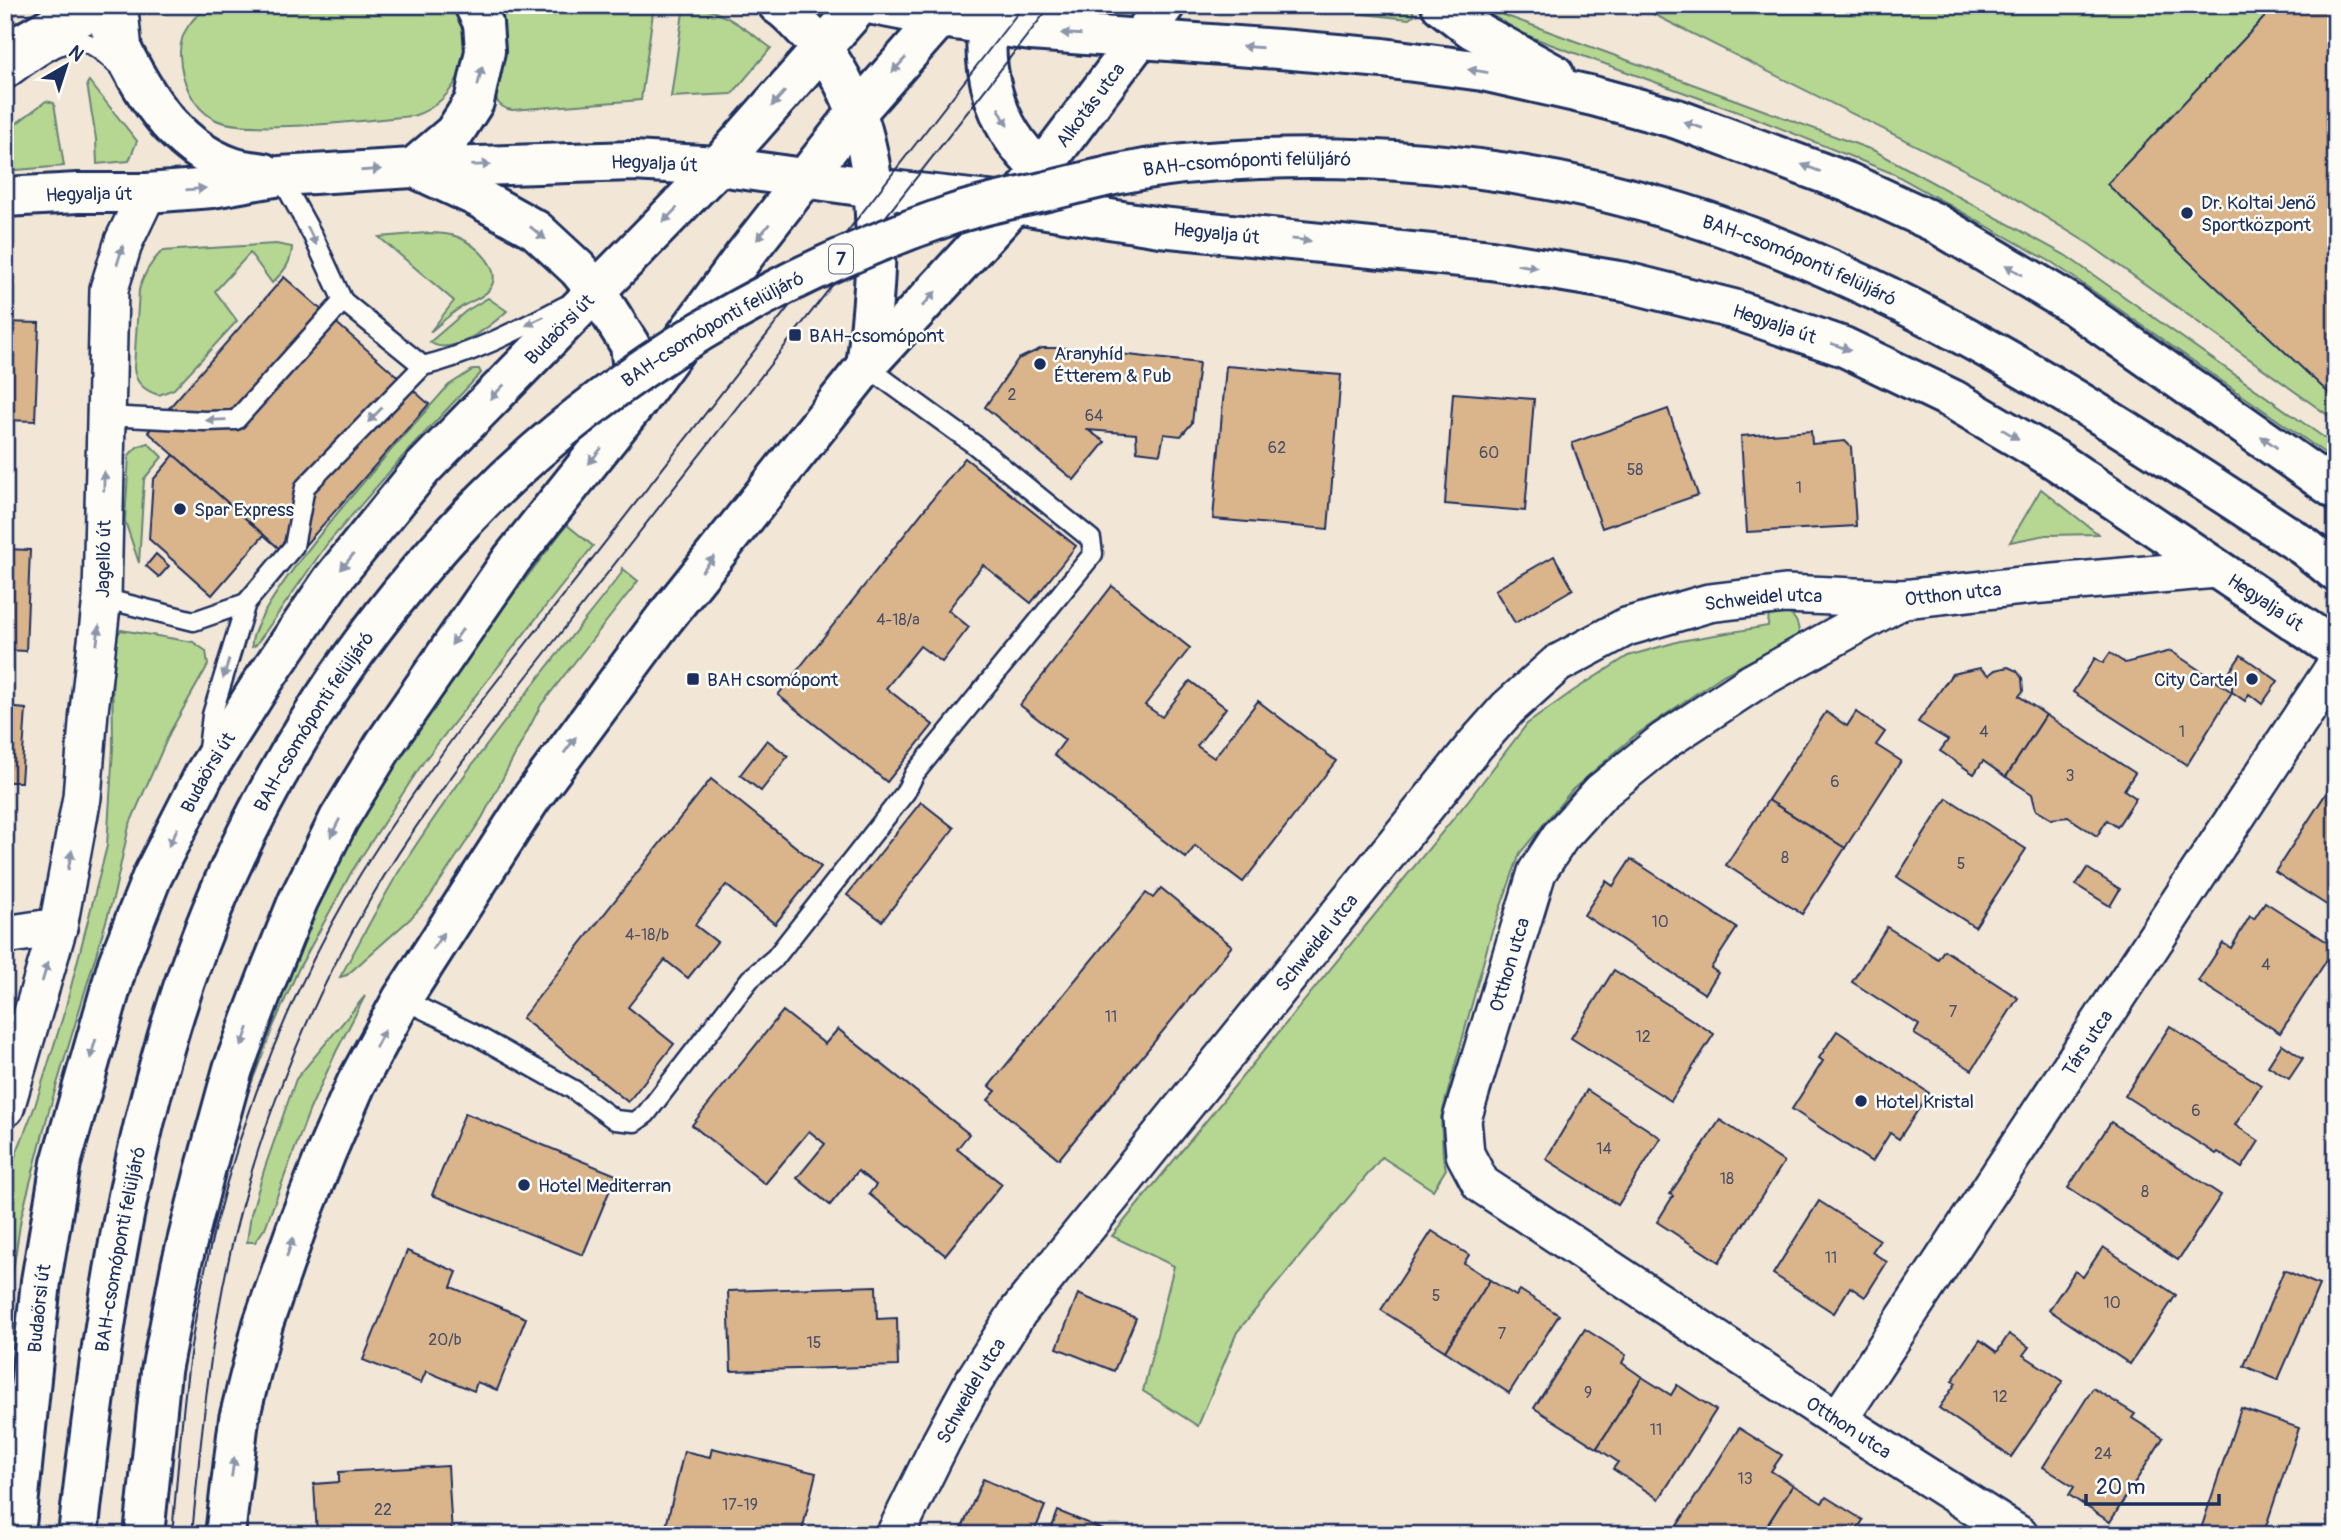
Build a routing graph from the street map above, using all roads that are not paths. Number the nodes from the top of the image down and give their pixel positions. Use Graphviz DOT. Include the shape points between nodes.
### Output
graph roads {
  1 [pos="474,5"];
  2 [pos="778,5"];
  3 [pos="860,5"];
  4 [pos="874,5"];
  5 [pos="1165,5"];
  6 [pos="1441,5"];
  7 [pos="109,6"];
  8 [pos="946,12"];
  9 [pos="988,15"];
  10 [pos="1140,39"];
  11 [pos="824,49"];
  12 [pos="5,53"];
  13 [pos="5,80"];
  14 [pos="144,93"];
  15 [pos="1593,96"];
  16 [pos="858,112"];
  17 [pos="718,166"];
  18 [pos="413,168"];
  19 [pos="1041,169"];
  20 [pos="280,176"];
  21 [pos="805,179"];
  22 [pos="874,188"];
  23 [pos="147,193"];
  24 [pos="5,197"];
  25 [pos="1016,204"];
  26 [pos="1160,227"];
  27 [pos="596,291"];
  28 [pos="343,301"];
  29 [pos="423,366"];
  30 [pos="866,366"];
  31 [pos="637,402"];
  32 [pos="105,416"];
  33 [pos="2332,484"];
  34 [pos="2325,562"];
  35 [pos="2217,569"];
  36 [pos="102,598"];
  37 [pos="1903,599"];
  38 [pos="246,603"];
  39 [pos="2336,649"];
  40 [pos="2336,665"];
  41 [pos="205,773"];
  42 [pos="58,927"];
  43 [pos="5,935"];
  44 [pos="402,999"];
  45 [pos="5,1108"];
  46 [pos="1838,1420"];
  47 [pos="15,1535"];
  48 [pos="78,1535"];
  49 [pos="145,1535"];
  50 [pos="225,1535"];
  51 [pos="895,1535"];
  52 [pos="2019,1535"];
  18 -- 1 [label="main road, one-way" via="454,133 474,102 485,51 483,23"];
  2 -- 11 [label="main road"];
  3 -- 11 [label="main road, Budaörsi út"];
  4 -- 8 [label="main road"];
  5 -- 10 [label="main road, Alkotás utca"];
  6 -- 15 [label="main road" via="1472,29"];
  7 -- 12 [label="main road" via="49,28"];
  7 -- 14 [label="main road"];
  8 -- 9 [label="main road"];
  8 -- 16 [label="main road, one-way"];
  10 -- 9 [label="main road, one-way"];
  9 -- 19 [label="main road, one-way" via="986,55 999,114"];
  15 -- 10 [label="main road, one-way" via="1483,71 1383,58"];
  10 -- 19 [label="main road, Alkotás utca"];
  11 -- 16 [label="main road"];
  11 -- 17 [label="main road, Budaörsi út, one-way"];
  13 -- 14 [label="lane" via="57,47 77,41 95,47"];
  14 -- 20 [label="main road" via="165,120 203,154 233,168"];
  33 -- 15 [label="main road, one-way" via="2073,305 1934,222 1757,148"];
  16 -- 21 [label="main road"];
  16 -- 22 [label="main road"];
  18 -- 17 [label="main road, Hegyalja út, one-way" via="633,161"];
  17 -- 21 [label="main road, Hegyalja út"];
  17 -- 27 [label="main road, Budaörsi út, one-way"];
  20 -- 18 [label="main road, Hegyalja út, one-way"];
  18 -- 27 [label="main road, one-way" via="536,230"];
  19 -- 25 [label="main road, Alkotás utca"];
  19 -- 26 [label="main road"];
  23 -- 20 [label="main road, Hegyalja út, one-way"];
  20 -- 28 [label="lane, one-way"];
  21 -- 22 [label="main road, Hegyalja út"];
  21 -- 31 [label="main road, one-way"];
  22 -- 25 [label="main road, Hegyalja út"];
  22 -- 30 [label="main road" via="876,262"];
  23 -- 24 [label="main road, Hegyalja út"];
  32 -- 23 [label="street, Jagelló út, one-way" via="109,289 124,241"];
  25 -- 26 [label="main road, Hegyalja út"];
  30 -- 25 [label="main road, one-way"];
  26 -- 35 [label="main road, Hegyalja út, one-way" via="1491,260 1625,282 1733,309 1844,347 1952,399 2054,460"];
  27 -- 29 [label="lane, one-way" via="493,341"];
  27 -- 31 [label="main road" via="630,345"];
  27 -- 41 [label="main road, Budaörsi út, one-way" via="423,468 332,580"];
  28 -- 29 [label="lane"];
  28 -- 32 [label="lane, one-way" via="236,420"];
  29 -- 38 [label="lane, one-way" via="305,487 294,546"];
  44 -- 30 [label="main road, one-way" via="530,800 664,619"];
  30 -- 44 [label="lane" via="975,445 1091,539 1093,554 915,773 905,793 775,958 750,979 646,1114 635,1122 615,1120 573,1090"];
  31 -- 49 [label="main road, one-way" via="512,559 443,657 339,819 298,901 233,1069 181,1266 161,1371"];
  36 -- 32 [label="street, Jagelló út, one-way"];
  34 -- 48 [label="main road, BAH-csomóponti felüljáró / 7, bridge" via="2095,411 1898,302 1794,254 1682,213 1583,188 1494,170 1403,161 1313,157 1230,161 1139,170 956,213 840,259 775,289 670,351 522,465 440,546 393,603 350,659 282,767 223,882 155,1083 129,1192 100,1357"];
  35 -- 37 [label="street, Otthon utca"];
  35 -- 39 [label="main road, Hegyalja út"];
  36 -- 38 [label="lane" via="194,621"];
  42 -- 36 [label="street, Jagelló út, one-way" via="82,797"];
  37 -- 46 [label="street, Otthon utca" via="1752,683 1664,741 1601,792 1560,838 1537,872 1462,1119 1465,1154 1481,1184"];
  37 -- 51 [label="street, Schweidel utca" via="1785,594 1709,603 1626,627 1557,664 1508,708 1018,1311 947,1430"];
  38 -- 41 [label="lane, one-way" via="212,715"];
  40 -- 46 [label="street, Társ utca"];
  41 -- 47 [label="main road, Budaörsi út, one-way" via="152,877 118,963 61,1163 41,1281"];
  42 -- 43 [label="street"];
  45 -- 42 [label="street, Jagelló út, one-way"];
  50 -- 44 [label="main road, one-way" via="239,1419 263,1324 326,1153 356,1084"];
  46 -- 52 [label="street, Otthon utca"];
}
